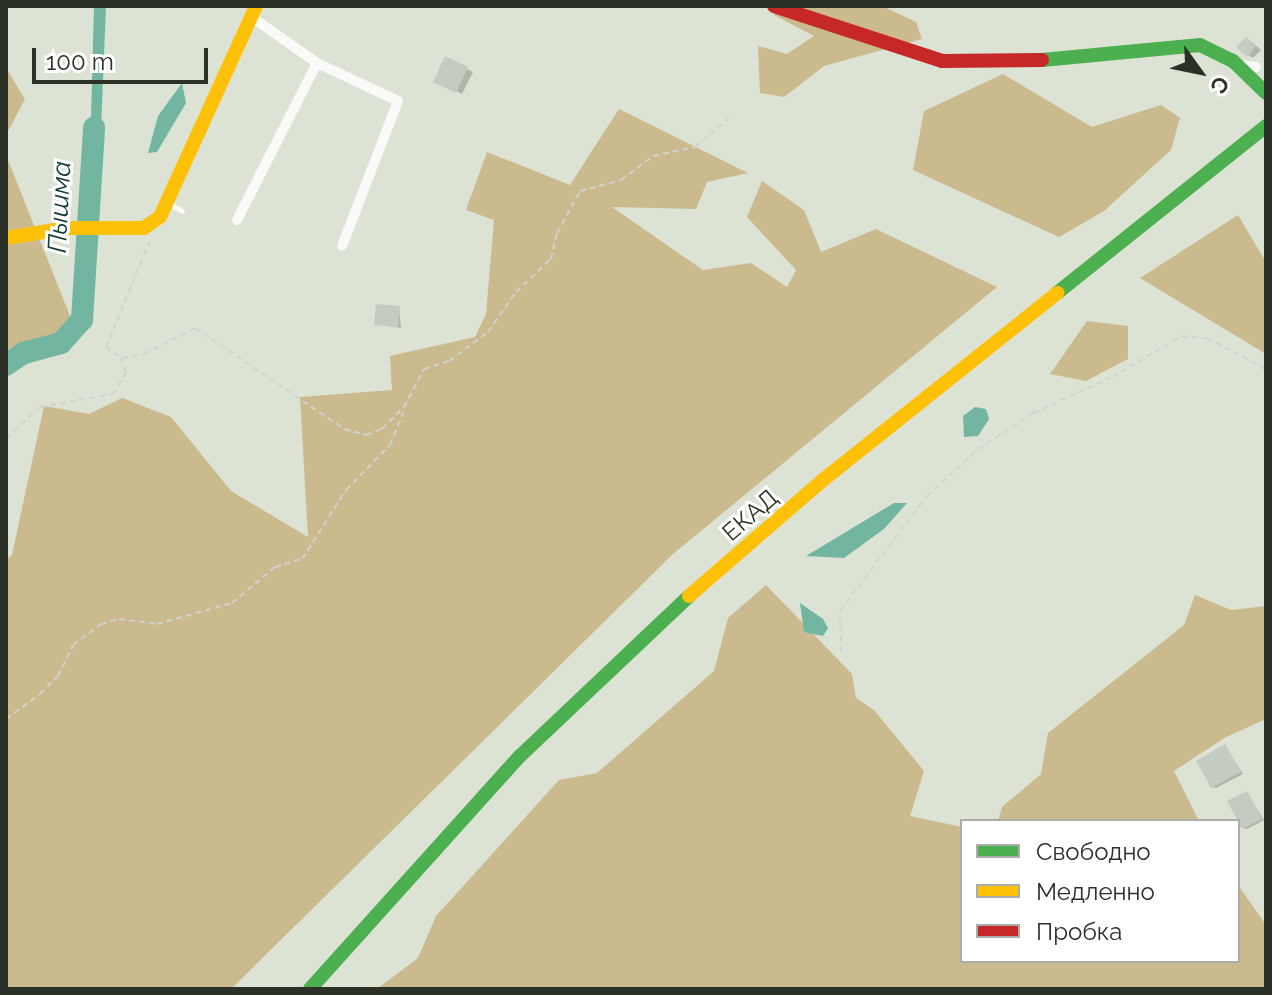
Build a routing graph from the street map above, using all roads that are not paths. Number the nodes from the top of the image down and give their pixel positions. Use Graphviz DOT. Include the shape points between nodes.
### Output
graph roads {
  1 [pos="774,6"];
  2 [pos="255,12"];
  3 [pos="317,63"];
  4 [pos="1238,65"];
  5 [pos="1256,67"];
  6 [pos="1266,93"];
  7 [pos="1266,126"];
  8 [pos="167,203"];
  9 [pos="182,211"];
  10 [pos="237,220"];
  11 [pos="6,238"];
  12 [pos="342,246"];
  13 [pos="310,989"];
  1 -- 4 [label="main road" via="942,61 1061,60 1200,45"];
  2 -- 3 [label="street"];
  2 -- 8 [label="main road"];
  3 -- 10 [label="street"];
  3 -- 12 [label="street" via="398,101"];
  4 -- 5 [label="street"];
  4 -- 6 [label="main road"];
  7 -- 13 [label="main road, ЕКАД" via="823,480 670,613 509,767"];
  8 -- 9 [label="lane"];
  8 -- 11 [label="main road" via="160,217 144,228 67,228"];
}
